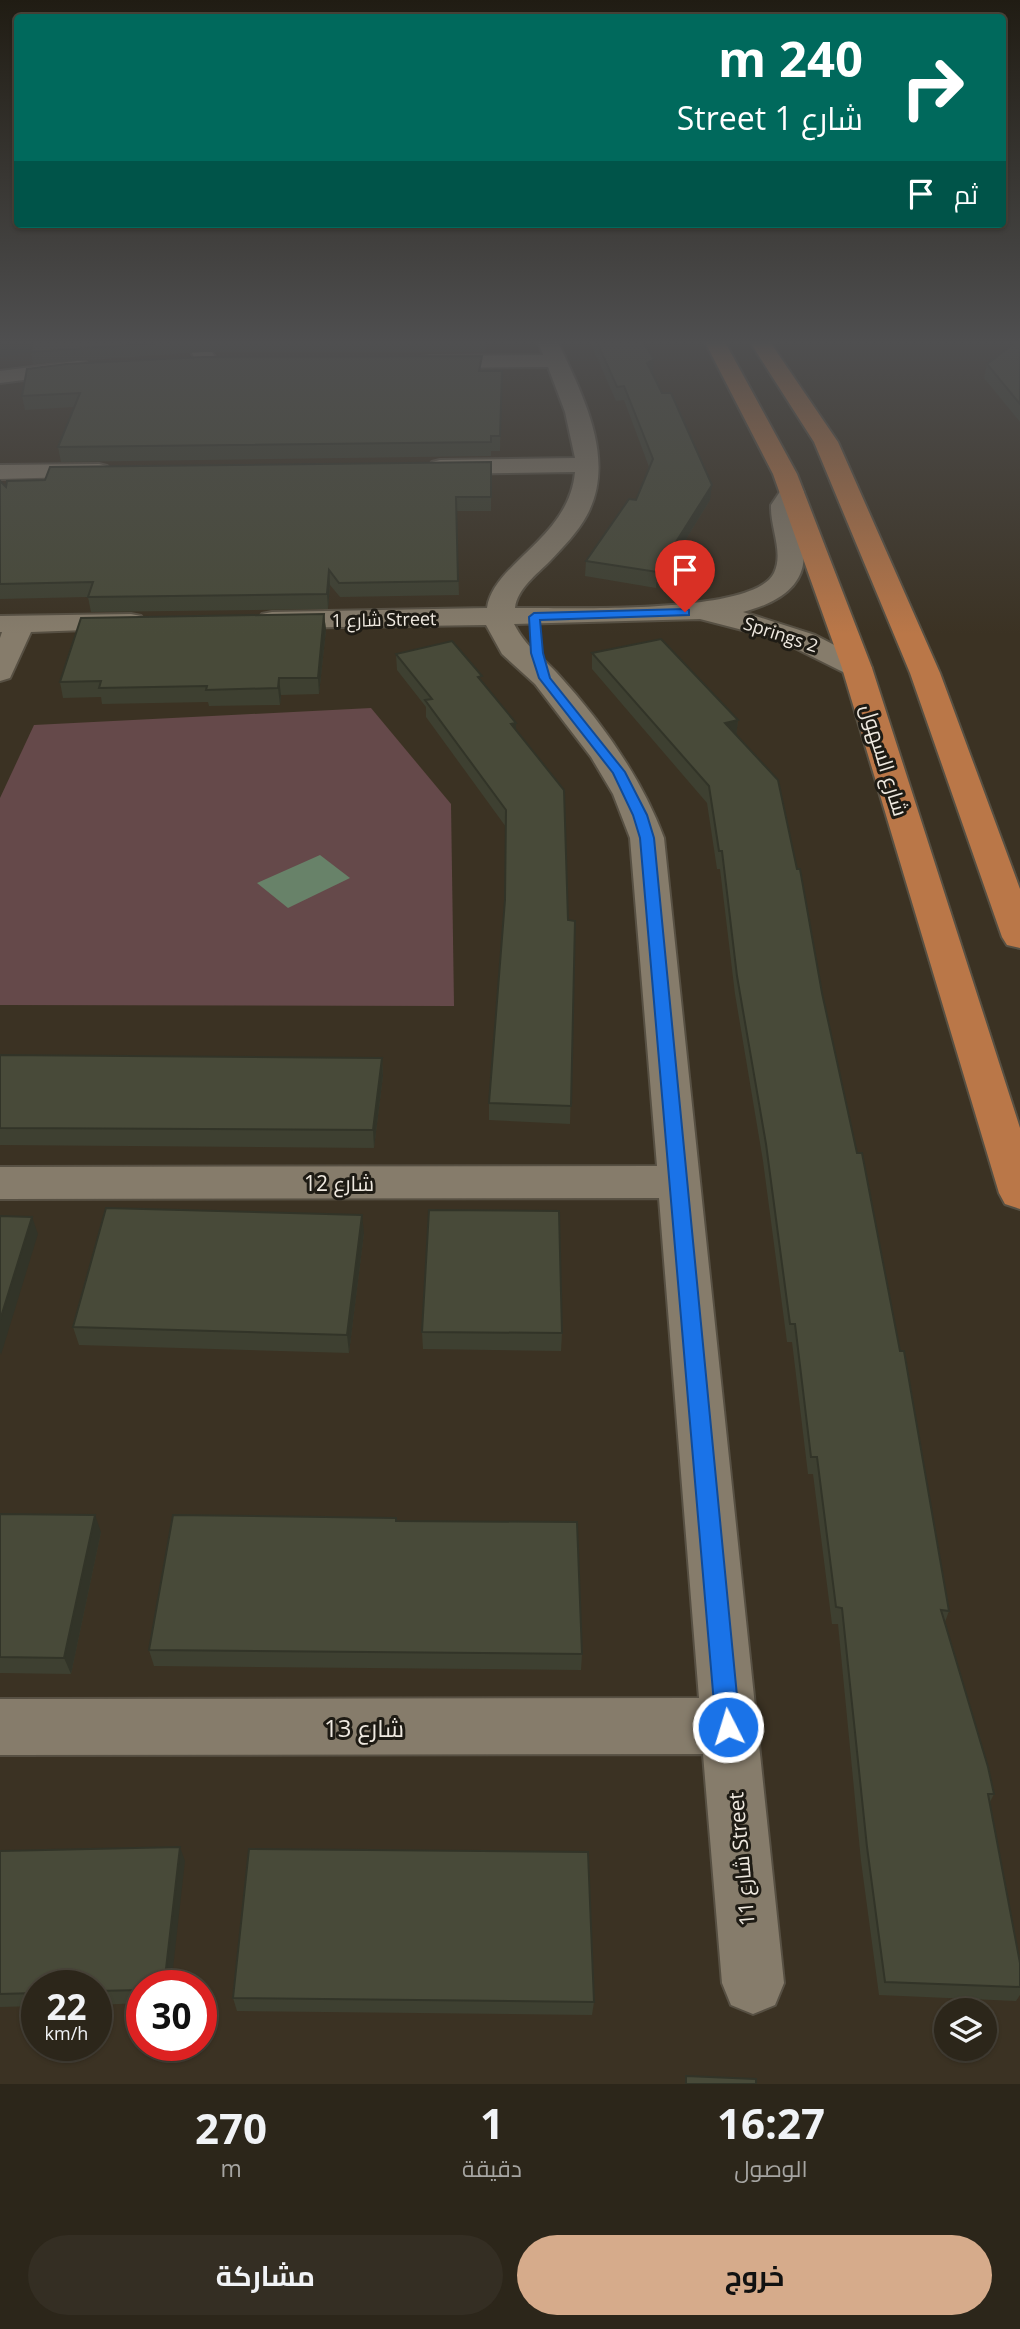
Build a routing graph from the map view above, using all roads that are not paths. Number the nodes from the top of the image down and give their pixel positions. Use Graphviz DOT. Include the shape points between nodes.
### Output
graph roads {
  1 [pos="582,439"];
  2 [pos="776,439"];
  3 [pos="824,439"];
  4 [pos="588,465"];
  5 [pos="411,468"];
  6 [pos="796,469"];
  7 [pos="123,471"];
  8 [pos="0,472"];
  9 [pos="847,491"];
  10 [pos="536,562"];
  11 [pos="698,611"];
  12 [pos="496,617"];
  13 [pos="534,617"];
  14 [pos="251,621"];
  15 [pos="156,622"];
  16 [pos="10,624"];
  17 [pos="857,668"];
  18 [pos="0,672"];
  19 [pos="545,678"];
  20 [pos="1020,937"];
  21 [pos="679,1182"];
  22 [pos="0,1183"];
  23 [pos="1020,1194"];
  24 [pos="0,1727"];
  25 [pos="728,1727"];
  26 [pos="752,1983"];
  1 -- 4 [label="street"];
  2 -- 6 [label="main road, شارع السهول"];
  3 -- 9 [label="main road"];
  4 -- 5 [label="street"];
  4 -- 10 [label="street" via="578,509"];
  6 -- 9 [label="main road" via="823,461"];
  6 -- 11 [label="street, Springs 2" via="783,512 790,568"];
  6 -- 17 [label="main road, شارع السهول"];
  7 -- 8 [label="street"];
  9 -- 20 [label="main road" via="925,673"];
  10 -- 12 [label="street" via="505,594"];
  10 -- 13 [label="street, شارع 11 Street"];
  11 -- 13 [label="street, شارع 1 Street"];
  11 -- 17 [label="street, Springs 2" via="791,634"];
  12 -- 13 [label="street, شارع 1 Street"];
  12 -- 14 [label="street, شارع 1 Street"];
  12 -- 19 [label="street, شارع 11 Street" via="507,642"];
  13 -- 19 [label="street, شارع 11 Street"];
  15 -- 16 [label="street"];
  16 -- 18 [label="street"];
  17 -- 23 [label="main road, شارع السهول"];
  19 -- 21 [label="street, شارع 11 Street" via="619,772 647,838"];
  21 -- 22 [label="street, شارع 12"];
  21 -- 25 [label="street, شارع 11 Street"];
  24 -- 25 [label="street, شارع 13"];
  25 -- 26 [label="street, شارع 11 Street"];
}
